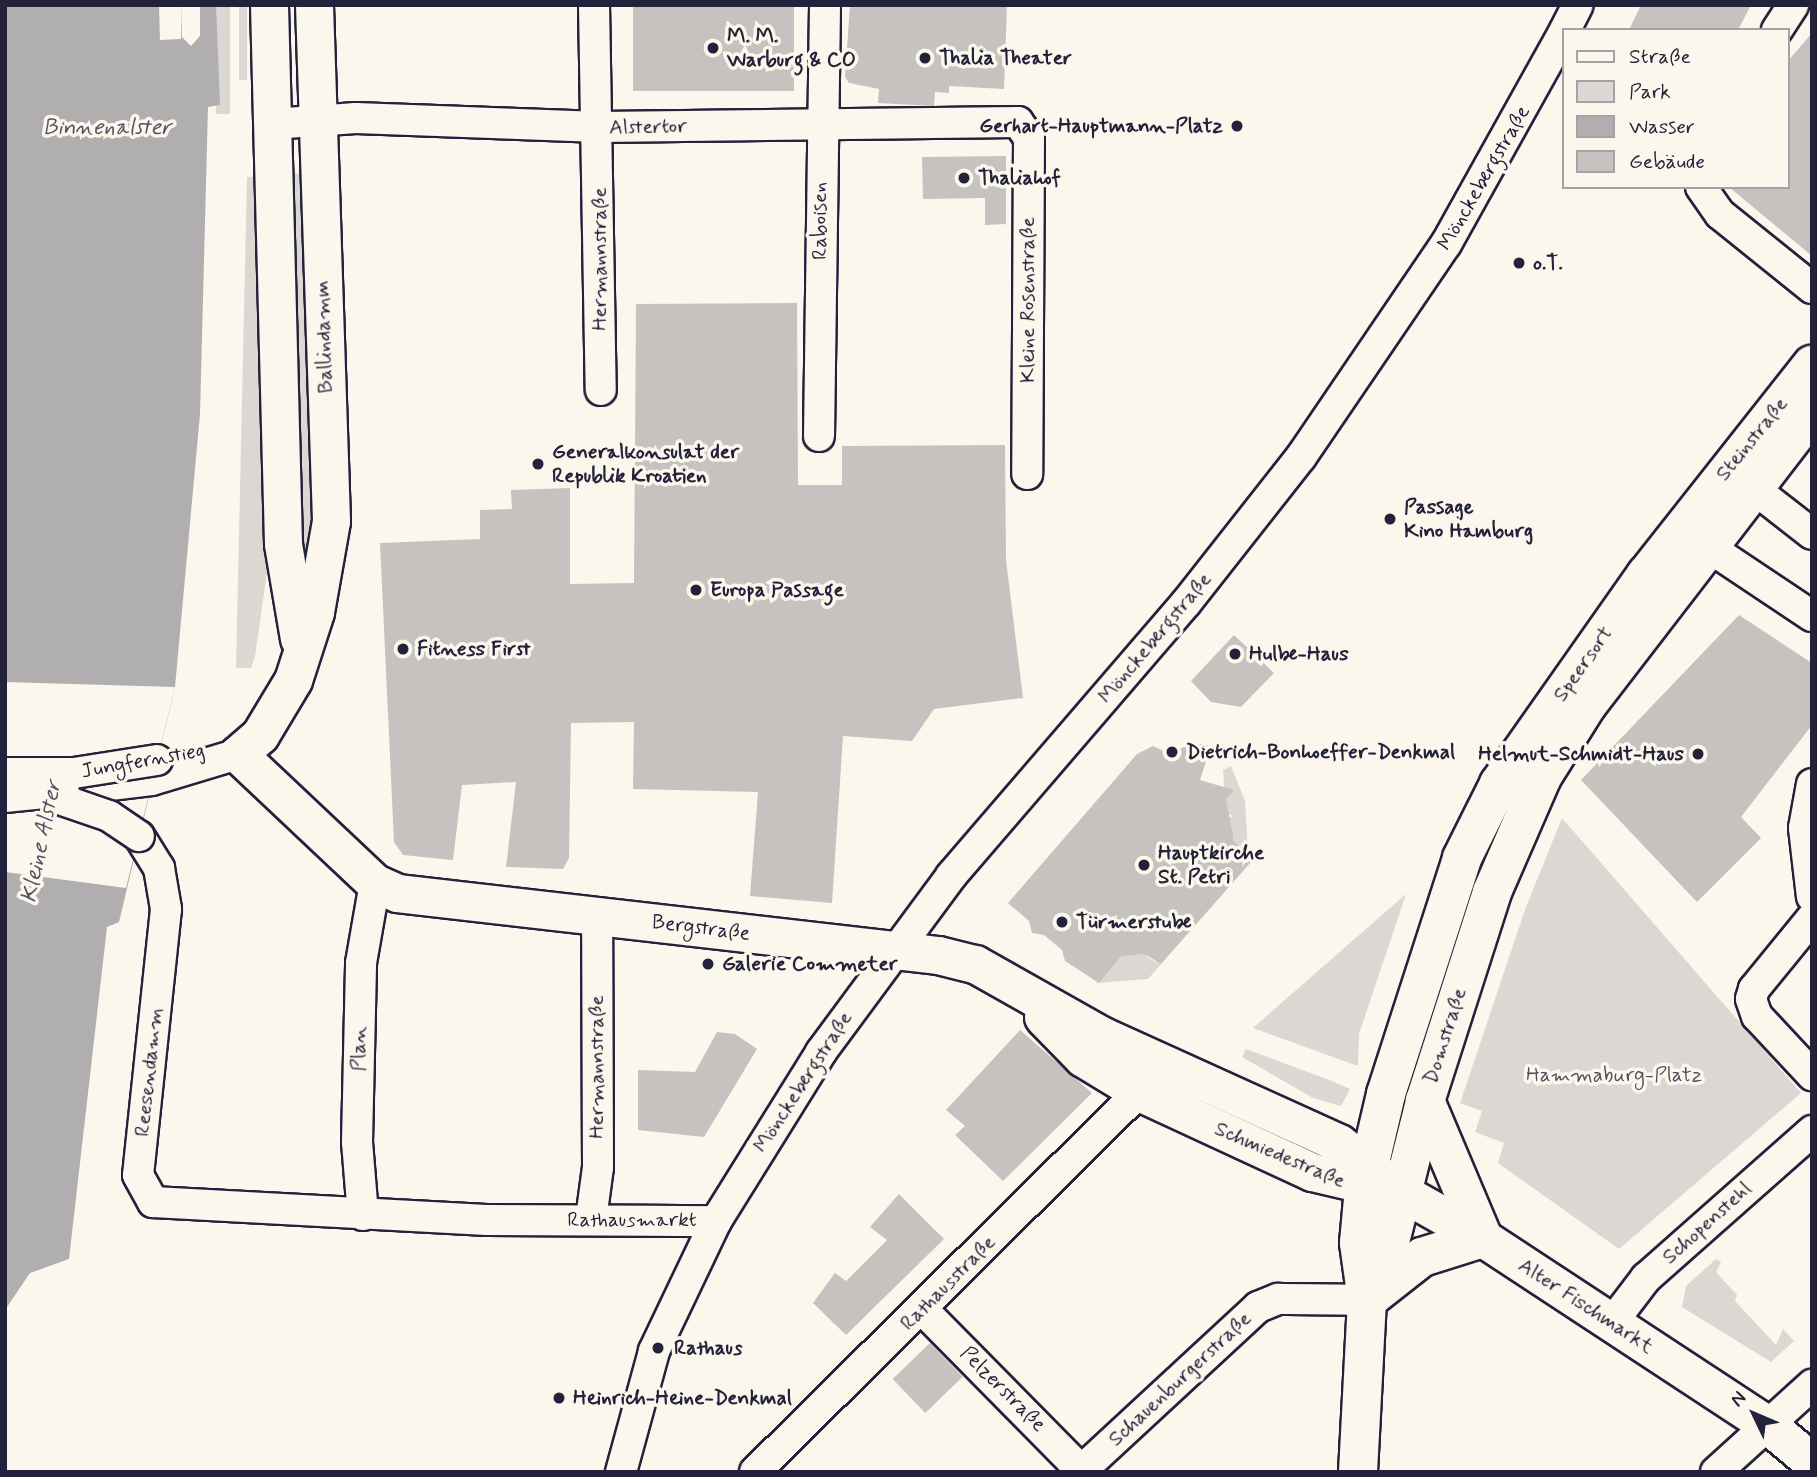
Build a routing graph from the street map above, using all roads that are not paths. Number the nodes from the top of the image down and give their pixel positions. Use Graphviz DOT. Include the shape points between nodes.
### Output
graph roads {
  1 [pos="269,5"];
  2 [pos="314,5"];
  3 [pos="594,5"];
  4 [pos="825,5"];
  5 [pos="1578,5"];
  6 [pos="1793,5"];
  7 [pos="1566,28"];
  8 [pos="1778,28"];
  9 [pos="1562,36"];
  10 [pos="316,121"];
  11 [pos="272,124"];
  12 [pos="820,124"];
  13 [pos="600,127"];
  14 [pos="1024,127"];
  15 [pos="1702,189"];
  16 [pos="1812,288"];
  17 [pos="1812,365"];
  18 [pos="601,390"];
  19 [pos="1812,413"];
  20 [pos="819,436"];
  21 [pos="1027,474"];
  22 [pos="1753,488"];
  23 [pos="1700,529"];
  24 [pos="1812,534"];
  25 [pos="1812,616"];
  26 [pos="298,664"];
  27 [pos="247,760"];
  28 [pos="155,770"];
  29 [pos="5,773"];
  30 [pos="1542,777"];
  31 [pos="1812,784"];
  32 [pos="45,794"];
  33 [pos="5,797"];
  34 [pos="1480,819"];
  35 [pos="375,883"];
  36 [pos="1812,897"];
  37 [pos="597,915"];
  38 [pos="1812,918"];
  39 [pos="892,951"];
  40 [pos="1812,1075"];
  41 [pos="1147,1077"];
  42 [pos="1425,1101"];
  43 [pos="1812,1131"];
  44 [pos="1378,1181"];
  45 [pos="363,1215"];
  46 [pos="590,1219"];
  47 [pos="716,1221"];
  48 [pos="1483,1238"];
  49 [pos="1367,1300"];
  50 [pos="922,1308"];
  51 [pos="1611,1324"];
  52 [pos="1812,1385"];
  53 [pos="1768,1425"];
  54 [pos="1812,1462"];
  55 [pos="1083,1471"];
  56 [pos="621,1472"];
  57 [pos="755,1472"];
  58 [pos="1358,1472"];
  59 [pos="1716,1472"];
  1 -- 11 [label="street, Ballindamm"];
  2 -- 10 [label="street, Ballindamm"];
  3 -- 13 [label="street, Hermannstraße"];
  4 -- 12 [label="street, Raboisen"];
  5 -- 7 [label="street, Mönckebergstraße"];
  6 -- 8 [label="street"];
  9 -- 39 [label="street, Mönckebergstraße" via="1446,244 1308,447 1185,603"];
  10 -- 11 [label="street, Alstertor"];
  10 -- 13 [label="street, Alstertor"];
  10 -- 26 [label="street, Ballindamm" via="331,521 315,612"];
  11 -- 26 [label="street, Ballindamm" via="283,544 298,613"];
  12 -- 13 [label="street, Alstertor"];
  12 -- 14 [label="street, Alstertor" via="1006,120"];
  12 -- 20 [label="street, Raboisen"];
  13 -- 18 [label="street, Hermannstraße"];
  14 -- 21 [label="street, Kleine Rosenstraße" via="1029,138"];
  15 -- 16 [label="street" via="1720,214"];
  17 -- 23 [label="main road, Steinstraße"];
  19 -- 22 [label="main road, Steinstraße"];
  22 -- 23 [label="main road"];
  22 -- 24 [label="street"];
  23 -- 25 [label="street"];
  23 -- 30 [label="main road, Speersort"];
  23 -- 34 [label="main road, Speersort" via="1499,784"];
  26 -- 27 [label="street, Ballindamm"];
  27 -- 28 [label="street, Jungfernstieg" via="206,748"];
  27 -- 35 [label="street"];
  28 -- 29 [label="street, Jungfernstieg, bridge"];
  28 -- 32 [label="street, Jungfernstieg, bridge"];
  30 -- 42 [label="main road, Domstraße" via="1492,892"];
  31 -- 36 [label="street" via="1804,828"];
  32 -- 33 [label="street, Jungfernstieg, bridge"];
  32 -- 45 [label="street, Reesendamm, bridge" via="109,816 139,836 159,868 166,909 138,1175 146,1196 165,1205"];
  34 -- 44 [label="main road, Domstraße" via="1449,897"];
  35 -- 37 [label="street, Bergstraße" via="397,893"];
  35 -- 45 [label="street, Plan" via="361,964 357,1142"];
  37 -- 39 [label="street, Bergstraße"];
  37 -- 46 [label="street, Hermannstraße" via="598,1167"];
  38 -- 40 [label="street" via="1754,989 1751,999 1757,1016"];
  39 -- 41 [label="street, Bergstraße" via="975,964 1021,993 1083,1058"];
  39 -- 47 [label="street, Mönckebergstraße" via="821,1052"];
  41 -- 44 [label="street, Schmiedestraße" via="1312,1172"];
  41 -- 50 [label="street, Rathausstraße"];
  42 -- 44 [label="main road, Domstraße"];
  42 -- 48 [label="main road"];
  43 -- 51 [label="street, Schopenstehl" via="1646,1278"];
  44 -- 48 [label="street, Alter Fischmarkt"];
  44 -- 49 [label="main road, Domstraße" via="1384,1266"];
  45 -- 46 [label="street, Rathausmarkt"];
  46 -- 47 [label="street, Rathausmarkt"];
  47 -- 56 [label="street, Rathausmarkt" via="650,1361"];
  48 -- 49 [label="main road" via="1422,1257"];
  48 -- 51 [label="street, Alter Fischmarkt"];
  49 -- 55 [label="street, Schauenburgerstraße" via="1278,1299 1258,1307"];
  49 -- 58 [label="main road, Domstraße"];
  50 -- 55 [label="street, Pelzerstraße"];
  50 -- 57 [label="street, Rathausstraße"];
  51 -- 53 [label="street, Alter Fischmarkt"];
  52 -- 53 [label="street"];
  53 -- 54 [label="street, Alter Fischmarkt"];
  53 -- 59 [label="street"];
}
